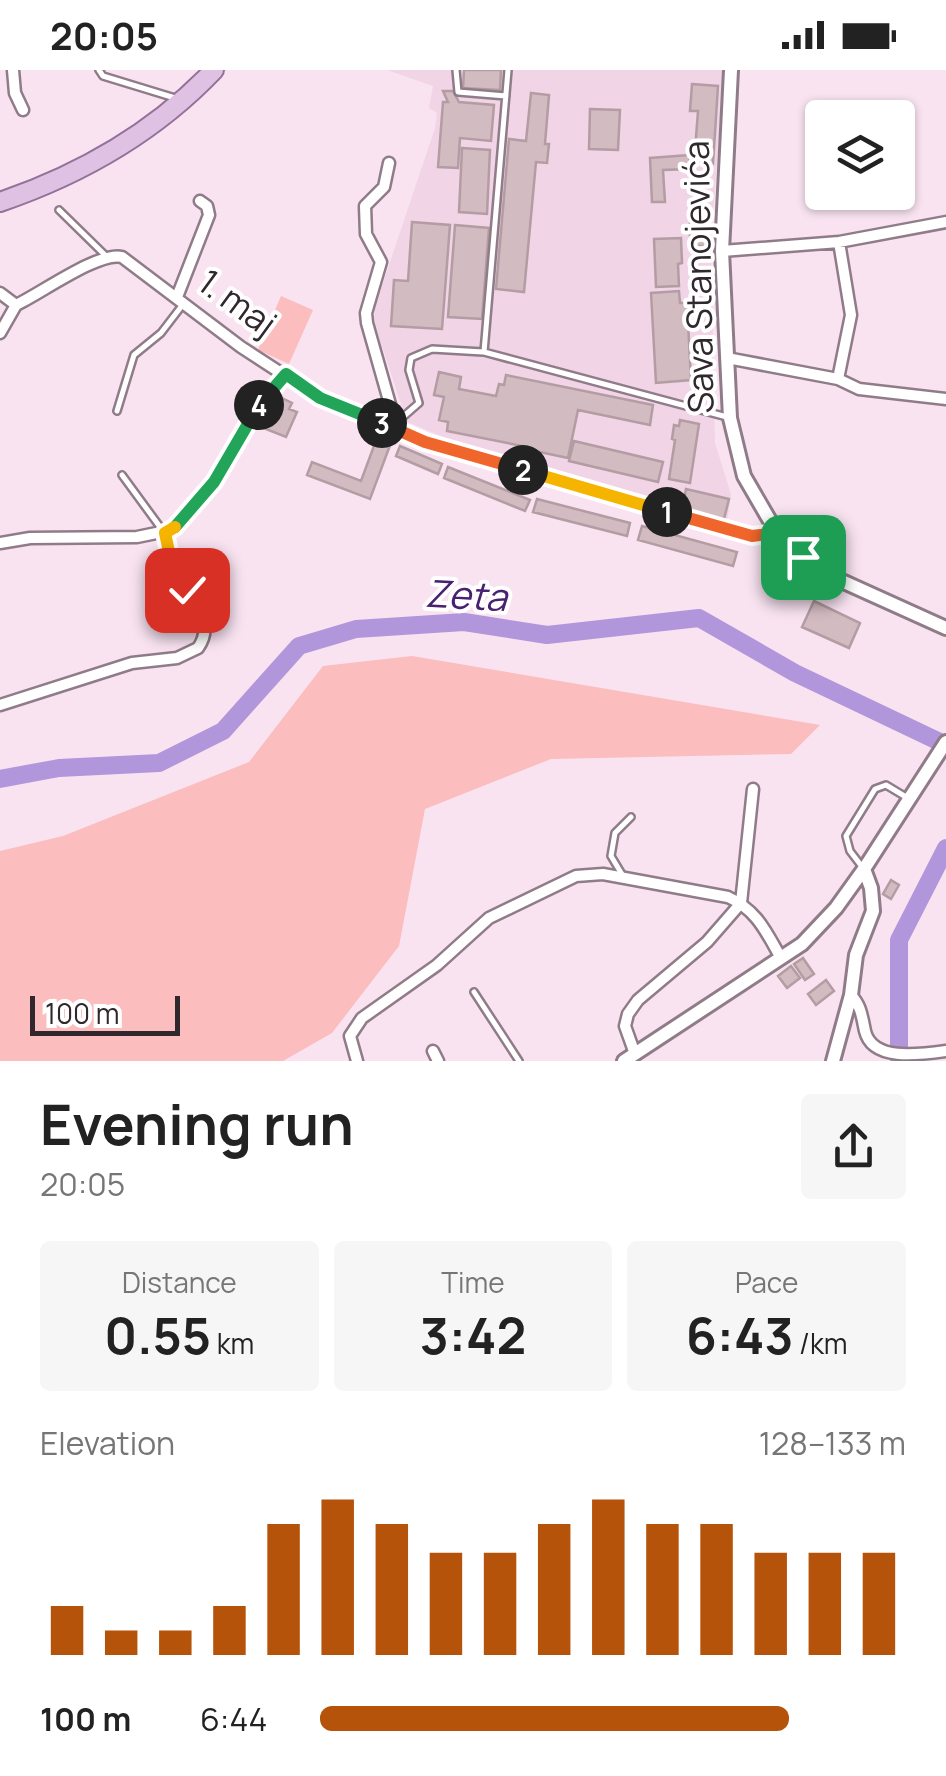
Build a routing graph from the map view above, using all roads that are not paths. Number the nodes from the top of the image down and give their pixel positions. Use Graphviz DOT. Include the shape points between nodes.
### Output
graph roads {
  1 [pos="13,70"];
  2 [pos="98,70"];
  3 [pos="214,70"];
  4 [pos="456,70"];
  5 [pos="508,70"];
  6 [pos="731,70"];
  7 [pos="506,96"];
  8 [pos="182,100"];
  9 [pos="23,110"];
  10 [pos="389,163"];
  11 [pos="200,201"];
  12 [pos="0,202"];
  13 [pos="60,210"];
  14 [pos="946,222"];
  15 [pos="839,242"];
  16 [pos="722,251"];
  17 [pos="106,256"];
  18 [pos="0,293"];
  19 [pos="181,300"];
  20 [pos="16,305"];
  21 [pos="0,332"];
  22 [pos="484,352"];
  23 [pos="727,358"];
  24 [pos="286,374"];
  25 [pos="838,379"];
  26 [pos="946,399"];
  27 [pos="117,411"];
  28 [pos="730,418"];
  29 [pos="397,426"];
  30 [pos="122,475"];
  31 [pos="165,533"];
  32 [pos="777,533"];
  33 [pos="0,543"];
  34 [pos="946,628"];
  35 [pos="0,705"];
  36 [pos="946,742"];
  37 [pos="753,789"];
  38 [pos="909,798"];
  39 [pos="631,817"];
  40 [pos="864,869"];
  41 [pos="624,878"];
  42 [pos="741,903"];
  43 [pos="780,958"];
  44 [pos="474,992"];
  45 [pos="851,995"];
  46 [pos="946,1052"];
  47 [pos="630,1058"];
  48 [pos="356,1061"];
  49 [pos="518,1061"];
  50 [pos="833,1061"];
  1 -- 9 [label="street"];
  2 -- 8 [label="lane"];
  3 -- 8 [label="main road"];
  4 -- 7 [label="lane" via="458,92"];
  5 -- 7 [label="lane"];
  6 -- 16 [label="street, Sava Stanojevića"];
  7 -- 22 [label="lane"];
  8 -- 12 [label="main road" via="105,157"];
  10 -- 29 [label="street" via="384,187 366,206 366,234 380,262 366,313"];
  11 -- 19 [label="street" via="210,215"];
  13 -- 17 [label="lane"];
  14 -- 15 [label="street"];
  15 -- 16 [label="street"];
  15 -- 25 [label="street" via="851,315"];
  16 -- 23 [label="street, Sava Stanojevića"];
  17 -- 19 [label="street, 1. maj" via="122,256"];
  17 -- 20 [label="street"];
  18 -- 20 [label="street"];
  19 -- 24 [label="street, 1. maj"];
  19 -- 27 [label="lane" via="161,333 134,354"];
  20 -- 21 [label="street"];
  22 -- 28 [label="lane"];
  22 -- 29 [label="lane" via="432,349 411,358 419,403"];
  23 -- 25 [label="street"];
  23 -- 28 [label="street, Sava Stanojevića"];
  24 -- 29 [label="street, 1. maj" via="320,398"];
  24 -- 31 [label="street" via="263,399 214,482"];
  25 -- 26 [label="street" via="859,389"];
  28 -- 32 [label="street, Sava Stanojevića" via="744,476"];
  29 -- 32 [label="street, 1. maj" via="425,442 752,536"];
  30 -- 31 [label="lane"];
  31 -- 33 [label="street"];
  31 -- 35 [label="street" via="176,571 202,613 205,632 198,648"];
  32 -- 34 [label="street" via="824,574"];
  36 -- 38 [label="street"];
  37 -- 42 [label="street"];
  38 -- 40 [label="street"];
  38 -- 40 [label="lane" via="886,785 875,788 846,836"];
  39 -- 41 [label="lane" via="616,833 611,856"];
  40 -- 43 [label="street" via="825,920"];
  40 -- 45 [label="street" via="873,910 856,955"];
  41 -- 42 [label="street"];
  41 -- 48 [label="street" via="576,876 489,918 362,1018 350,1036"];
  42 -- 43 [label="street" via="759,919"];
  42 -- 47 [label="street" via="638,1000 625,1026"];
  43 -- 47 [label="street"];
  44 -- 49 [label="lane"];
  45 -- 46 [label="street" via="870,1048 884,1056"];
  45 -- 50 [label="street"];
}
